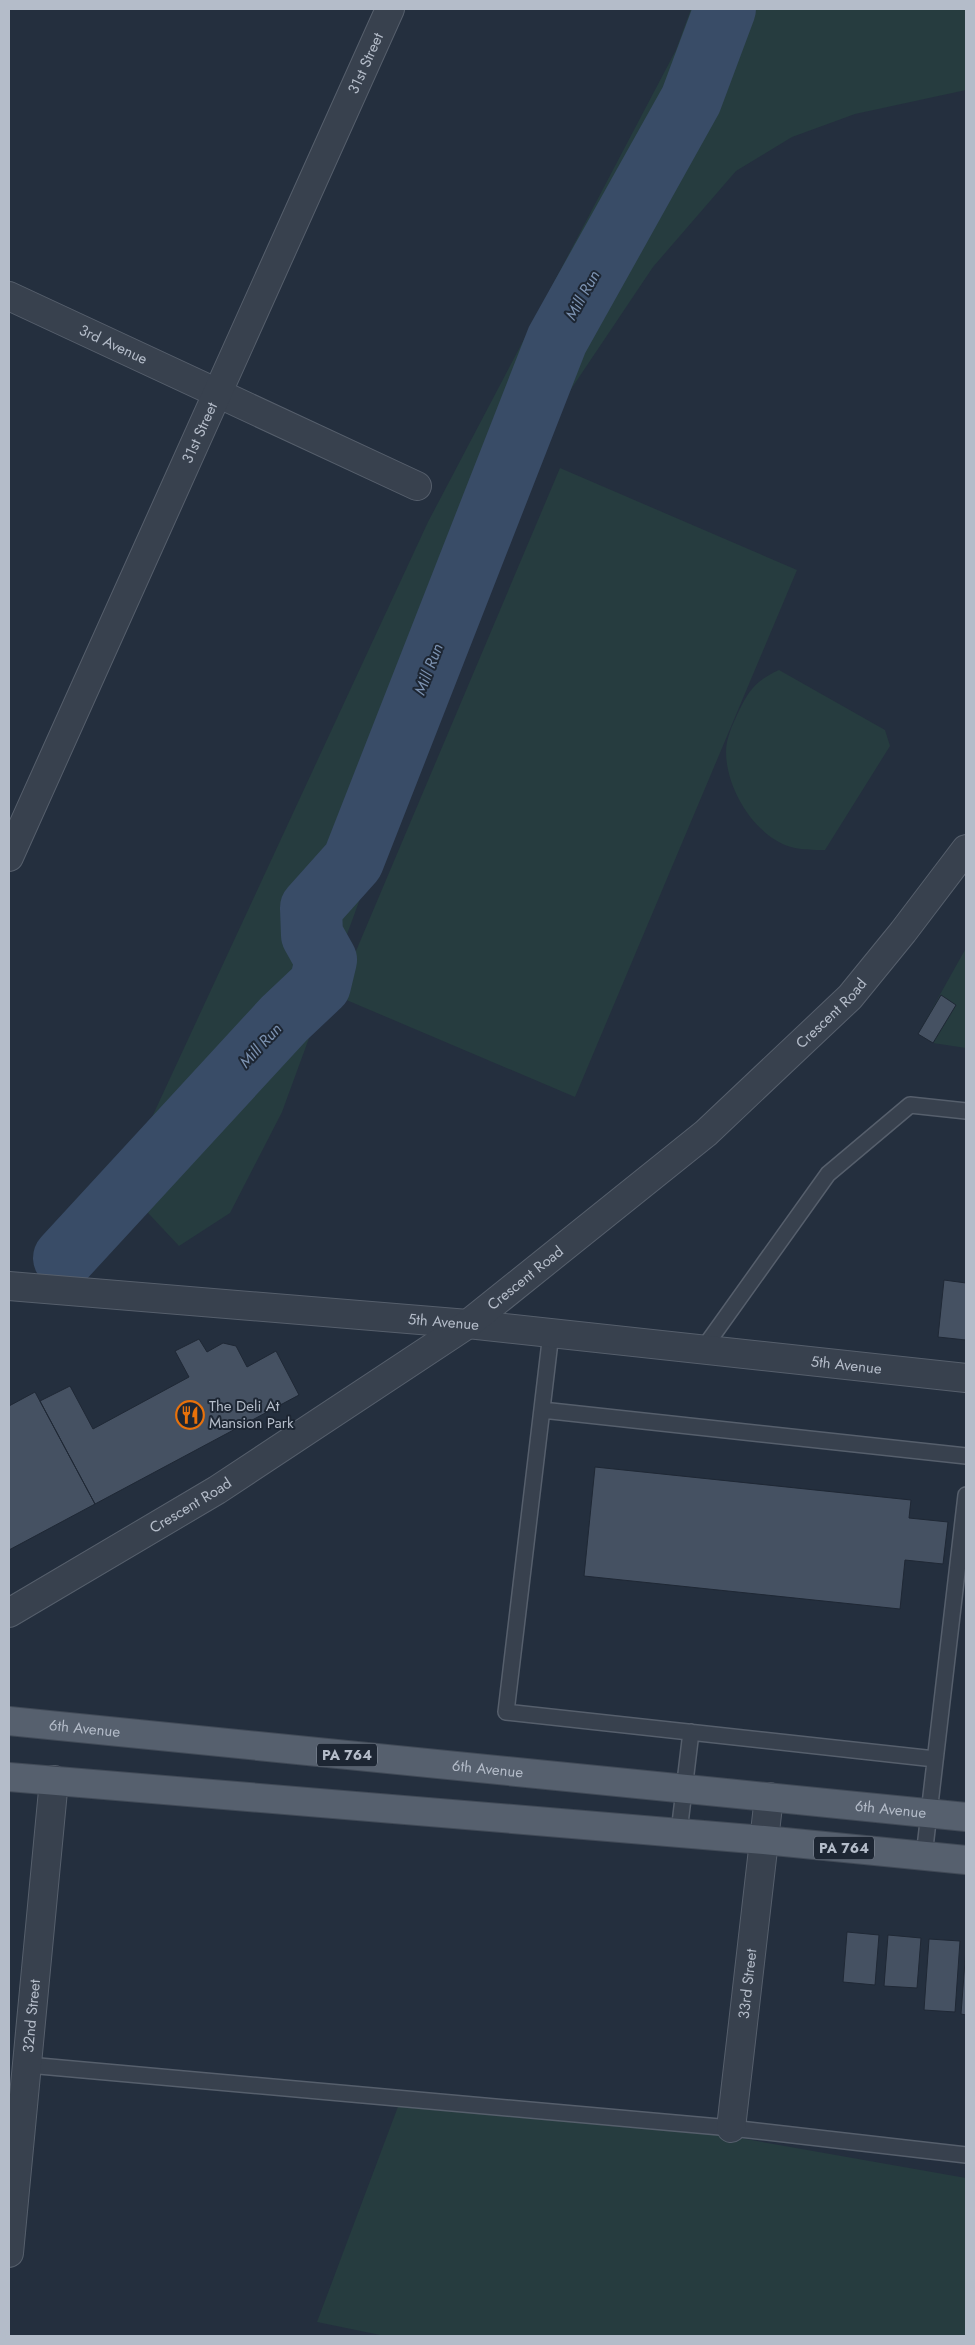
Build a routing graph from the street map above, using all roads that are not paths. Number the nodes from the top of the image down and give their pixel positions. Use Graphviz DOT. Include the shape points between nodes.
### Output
graph roads {
  1 [pos="390,9"];
  2 [pos="9,296"];
  3 [pos="218,392"];
  4 [pos="417,486"];
  5 [pos="14,830"];
  6 [pos="966,849"];
  7 [pos="9,857"];
  8 [pos="966,1111"];
  9 [pos="9,1286"];
  10 [pos="468,1324"];
  11 [pos="551,1333"];
  12 [pos="703,1349"];
  13 [pos="966,1378"];
  14 [pos="542,1410"];
  15 [pos="966,1456"];
  16 [pos="966,1495"];
  17 [pos="9,1613"];
  18 [pos="9,1721"];
  19 [pos="691,1732"];
  20 [pos="935,1759"];
  21 [pos="9,1777"];
  22 [pos="54,1780"];
  23 [pos="684,1789"];
  24 [pos="769,1797"];
  25 [pos="928,1813"];
  26 [pos="966,1817"];
  27 [pos="679,1832"];
  28 [pos="764,1840"];
  29 [pos="924,1856"];
  30 [pos="966,1860"];
  31 [pos="28,2065"];
  32 [pos="731,2128"];
  33 [pos="966,2154"];
  34 [pos="9,2253"];
  1 -- 3 [label="street, 31st Street"];
  2 -- 3 [label="street, 3rd Avenue"];
  3 -- 4 [label="street, 3rd Avenue"];
  3 -- 5 [label="street, 31st Street"];
  5 -- 7 [label="street, 31st Street"];
  6 -- 10 [label="street, Crescent Road" via="850,997 706,1133"];
  8 -- 12 [label="lane" via="910,1105 828,1174"];
  9 -- 10 [label="street, 5th Avenue"];
  10 -- 11 [label="street, 5th Avenue"];
  10 -- 17 [label="street, Crescent Road" via="217,1490"];
  11 -- 12 [label="street, 5th Avenue"];
  11 -- 14 [label="lane"];
  12 -- 13 [label="street, 5th Avenue"];
  14 -- 15 [label="lane"];
  14 -- 19 [label="lane" via="506,1712"];
  16 -- 20 [label="lane"];
  18 -- 23 [label="main road, 6th Avenue / PA 764"];
  19 -- 20 [label="lane"];
  19 -- 23 [label="lane"];
  20 -- 25 [label="lane"];
  21 -- 22 [label="main road, PA 764"];
  22 -- 27 [label="main road, PA 764"];
  22 -- 31 [label="street, 32nd Street"];
  23 -- 24 [label="main road, 6th Avenue / PA 764"];
  23 -- 27 [label="lane"];
  24 -- 25 [label="main road, 6th Avenue / PA 764"];
  24 -- 28 [label="street, 33rd Street"];
  25 -- 26 [label="main road, 6th Avenue / PA 764"];
  25 -- 29 [label="lane"];
  27 -- 28 [label="main road, PA 764"];
  28 -- 29 [label="main road, PA 764"];
  28 -- 32 [label="street, 33rd Street"];
  29 -- 30 [label="main road, PA 764"];
  31 -- 32 [label="lane"];
  31 -- 34 [label="street, 32nd Street"];
  32 -- 33 [label="lane"];
}
